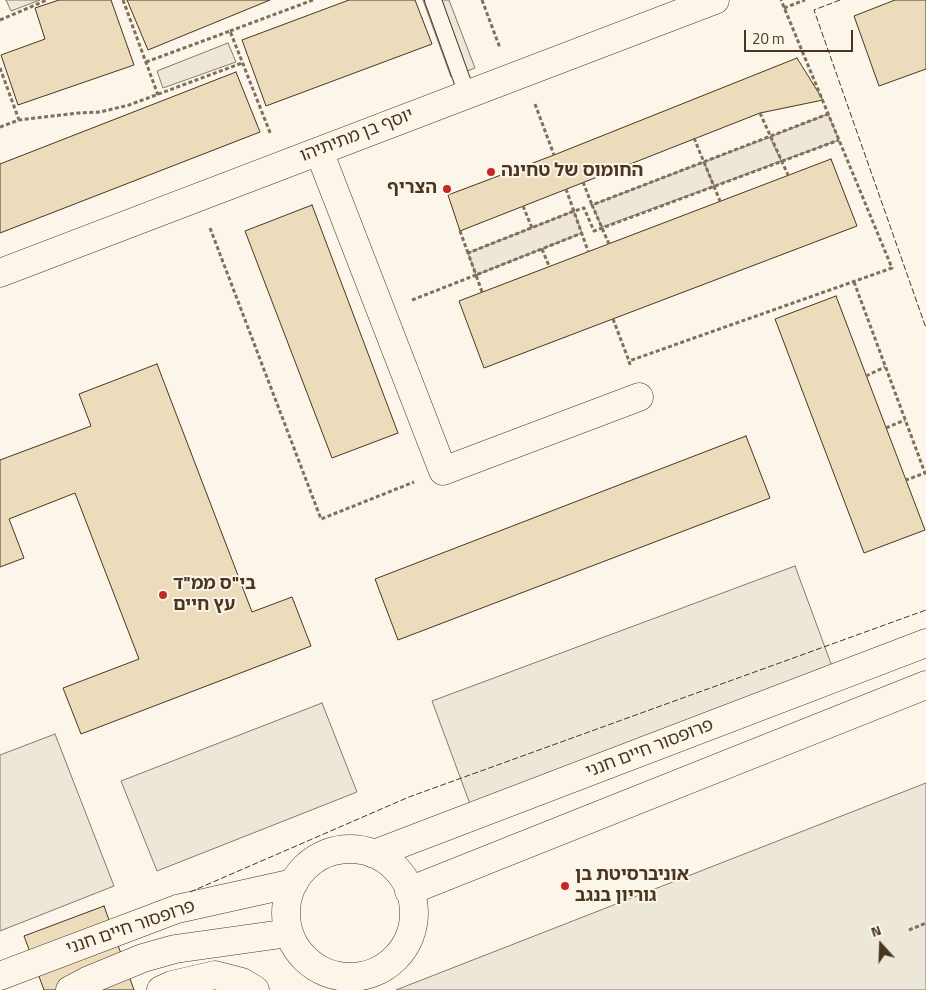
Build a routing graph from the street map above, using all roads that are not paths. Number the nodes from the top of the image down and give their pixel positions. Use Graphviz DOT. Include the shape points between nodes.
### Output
graph roads {
  1 [pos="433,0"];
  2 [pos="715,0"];
  3 [pos="467,94"];
  4 [pos="319,151"];
  5 [pos="0,273"];
  6 [pos="640,397"];
  7 [pos="926,643"];
  8 [pos="926,684"];
  9 [pos="374,854"];
  10 [pos="294,883"];
  11 [pos="409,891"];
  12 [pos="289,933"];
  13 [pos="0,976"];
  14 [pos="353,983"];
  15 [pos="70,990"];
  16 [pos="161,990"];
  17 [pos="255,990"];
  1 -- 3 [label="lane"];
  2 -- 3 [label="street, יוסף בן מתיתיהו"];
  3 -- 4 [label="street, יוסף בן מתיתיהו"];
  4 -- 5 [label="street, יוסף בן מתיתיהו"];
  4 -- 6 [label="street" via="443,471"];
  7 -- 9 [label="street, פרופסור חיים חנני"];
  8 -- 11 [label="street"];
  9 -- 10 [label="street" via="356,849 320,857 305,868"];
  9 -- 11 [label="street" via="392,864 406,881"];
  10 -- 12 [label="street" via="286,906"];
  10 -- 13 [label="street, פרופסור חיים חנני" via="177,909"];
  11 -- 14 [label="street" via="414,922 407,942 394,959"];
  12 -- 14 [label="street" via="299,952 315,966"];
  12 -- 15 [label="street, פרופסור חיים חנני" via="175,949 143,958"];
  16 -- 17 [label="street" via="215,975 242,982"];
}
